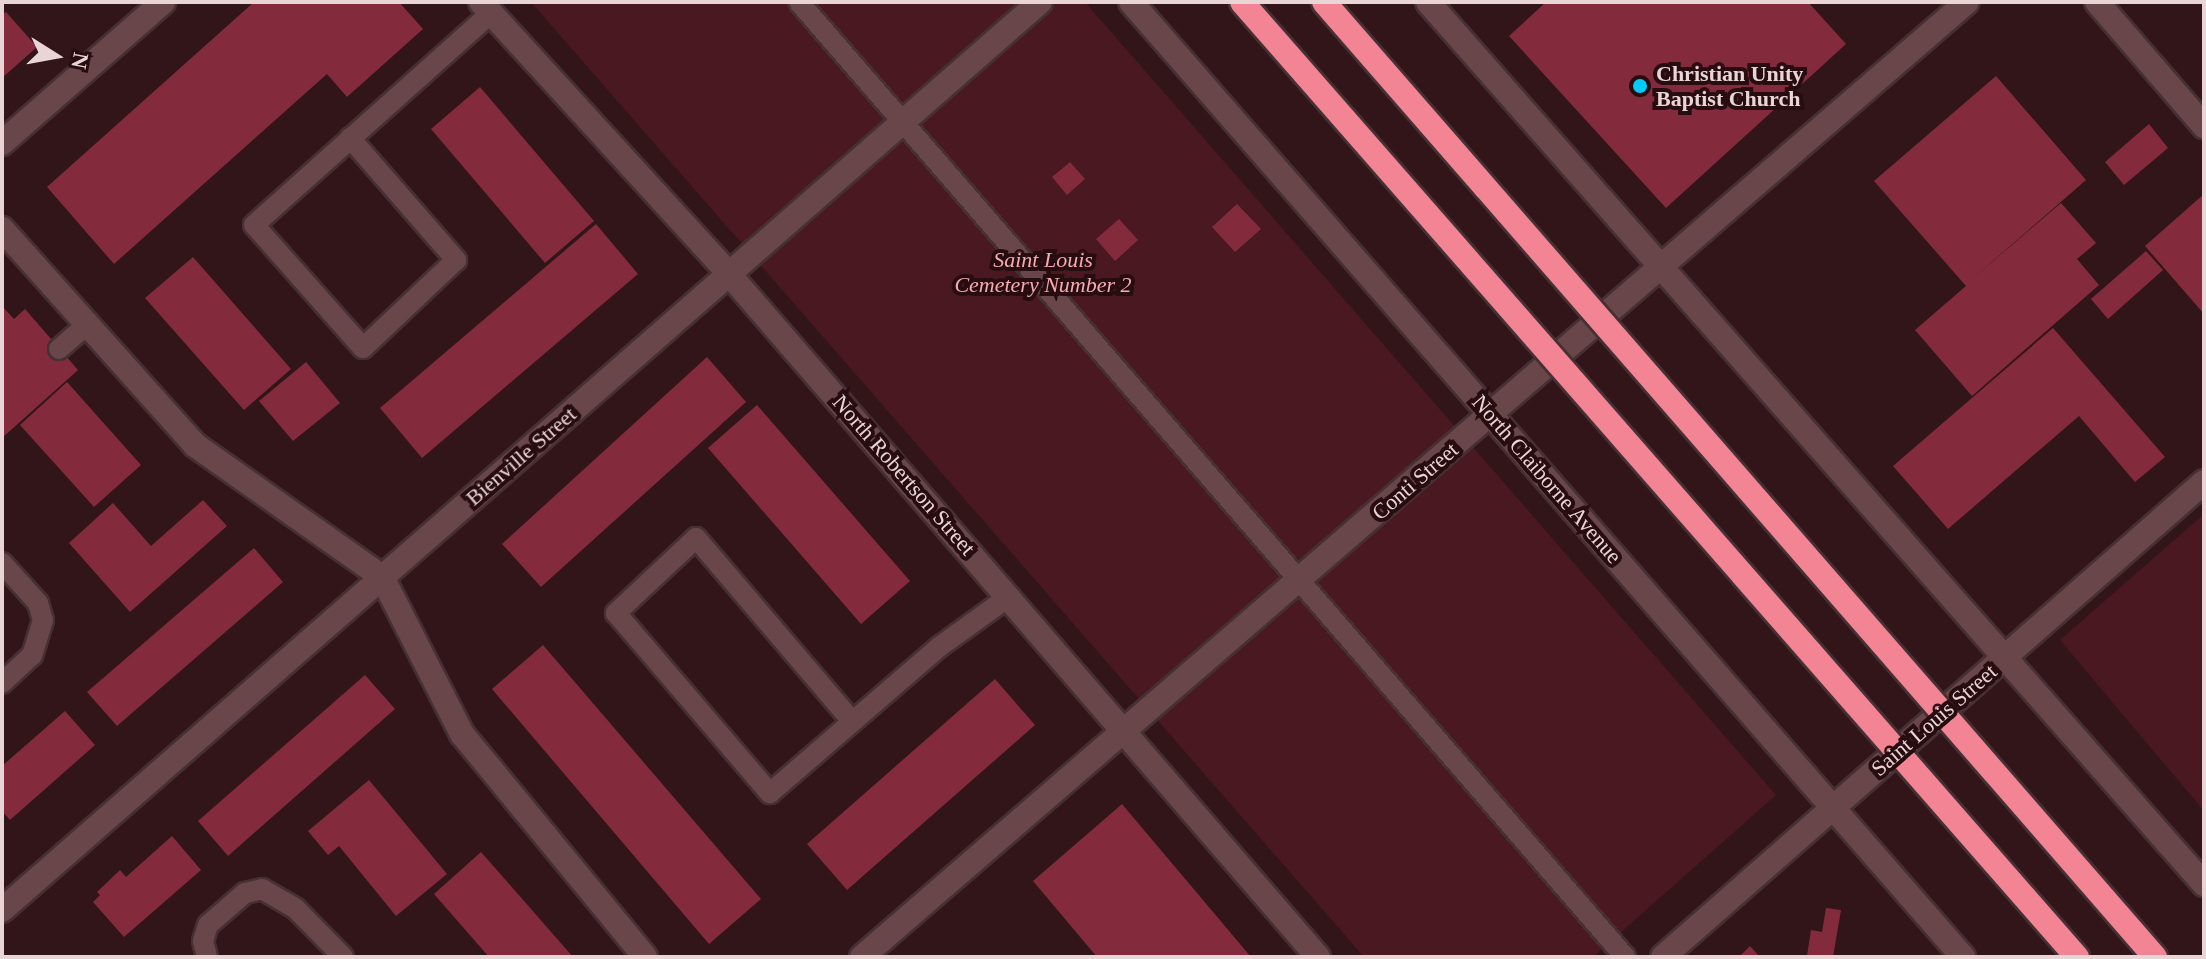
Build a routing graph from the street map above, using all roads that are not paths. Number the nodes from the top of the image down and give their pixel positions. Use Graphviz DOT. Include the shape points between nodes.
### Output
graph roads {
  1 [pos="163,2"];
  2 [pos="799,2"];
  3 [pos="1040,2"];
  4 [pos="1131,2"];
  5 [pos="1242,2"];
  6 [pos="1324,2"];
  7 [pos="1428,2"];
  8 [pos="1967,2"];
  9 [pos="2097,2"];
  10 [pos="486,8"];
  11 [pos="903,121"];
  12 [pos="2204,126"];
  13 [pos="350,138"];
  14 [pos="2,143"];
  15 [pos="2,229"];
  16 [pos="1665,266"];
  17 [pos="729,274"];
  18 [pos="87,325"];
  19 [pos="59,349"];
  20 [pos="1493,415"];
  21 [pos="2204,482"];
  22 [pos="2,563"];
  23 [pos="382,577"];
  24 [pos="1301,579"];
  25 [pos="1010,596"];
  26 [pos="2003,659"];
  27 [pos="2,683"];
  28 [pos="851,720"];
  29 [pos="1126,730"];
  30 [pos="1831,810"];
  31 [pos="2204,884"];
  32 [pos="2,910"];
  33 [pos="207,957"];
  34 [pos="343,957"];
  35 [pos="645,957"];
  36 [pos="862,957"];
  37 [pos="1318,957"];
  38 [pos="1625,957"];
  39 [pos="1663,957"];
  40 [pos="1963,957"];
  41 [pos="2077,957"];
  42 [pos="2155,957"];
  1 -- 14 [label="street"];
  2 -- 11 [label="lane"];
  3 -- 11 [label="street, Bienville Street"];
  4 -- 20 [label="street, North Claiborne Avenue"];
  5 -- 41 [label="highway, bridge"];
  6 -- 42 [label="highway, bridge"];
  7 -- 16 [label="street"];
  8 -- 16 [label="street, Conti Street"];
  9 -- 12 [label="street"];
  10 -- 13 [label="lane"];
  10 -- 17 [label="street, North Robertson Street"];
  11 -- 17 [label="street, Bienville Street"];
  11 -- 24 [label="lane"];
  13 -- 13 [label="lane" via="254,225 363,348 456,260"];
  15 -- 18 [label="street"];
  16 -- 20 [label="street, Conti Street"];
  16 -- 26 [label="street"];
  17 -- 23 [label="street, Bienville Street"];
  17 -- 25 [label="street, North Robertson Street"];
  18 -- 19 [label="lane"];
  18 -- 23 [label="street" via="195,445"];
  20 -- 24 [label="street, Conti Street"];
  20 -- 30 [label="street, North Claiborne Avenue"];
  21 -- 26 [label="street, Saint Louis Street"];
  22 -- 27 [label="lane" via="38,603 43,620 32,655"];
  23 -- 32 [label="street, Bienville Street"];
  23 -- 35 [label="street" via="462,734"];
  24 -- 29 [label="street, Conti Street"];
  24 -- 38 [label="lane"];
  25 -- 28 [label="lane"];
  25 -- 29 [label="street, North Robertson Street"];
  26 -- 30 [label="street, Saint Louis Street"];
  26 -- 31 [label="street"];
  28 -- 28 [label="lane" via="770,793 616,613 696,538"];
  29 -- 36 [label="street, Conti Street"];
  29 -- 37 [label="street, North Robertson Street"];
  30 -- 39 [label="street, Saint Louis Street"];
  30 -- 40 [label="street, North Claiborne Avenue"];
  33 -- 34 [label="lane" via="203,941 208,925 245,893 262,889 296,909"];
}
